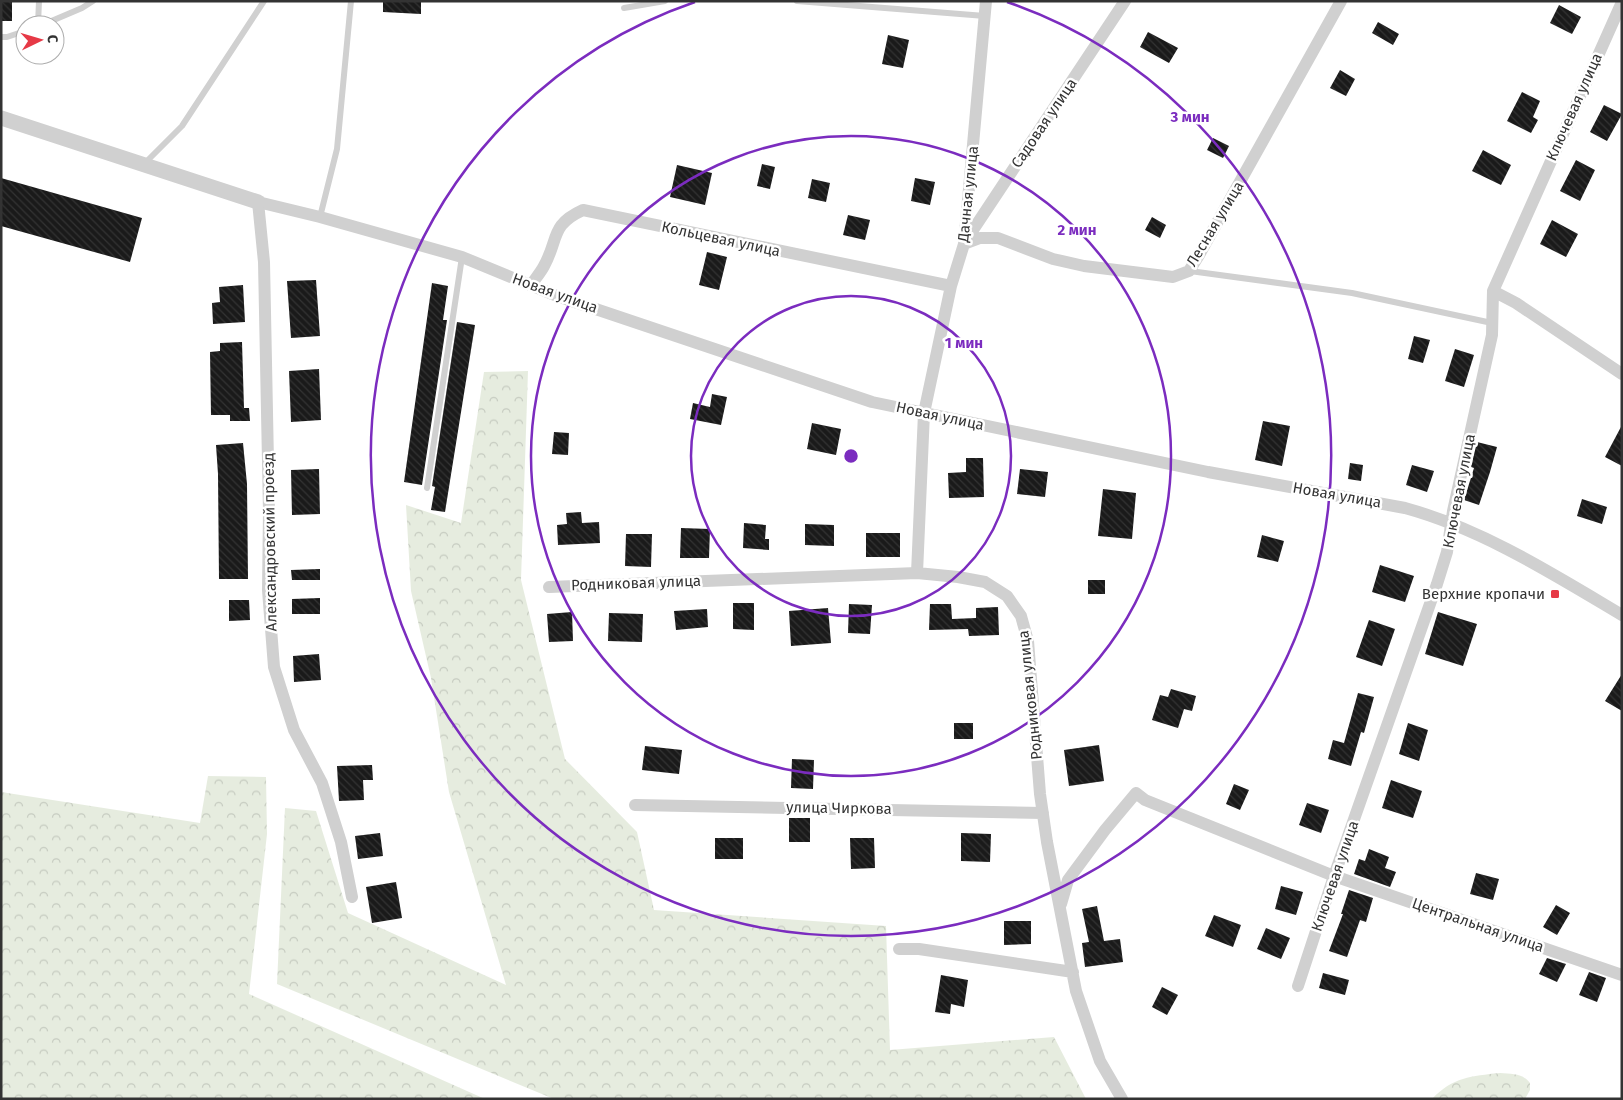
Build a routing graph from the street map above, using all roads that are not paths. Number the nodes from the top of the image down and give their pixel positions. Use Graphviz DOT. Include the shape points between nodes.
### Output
graph roads {
  1 [pos="39,1"];
  2 [pos="93,1"];
  3 [pos="264,1"];
  4 [pos="351,1"];
  5 [pos="665,1"];
  6 [pos="797,1"];
  7 [pos="986,1"];
  8 [pos="1125,1"];
  9 [pos="1341,1"];
  10 [pos="1622,2"];
  11 [pos="624,8"];
  12 [pos="38,15"];
  13 [pos="65,15"];
  14 [pos="985,16"];
  15 [pos="15,34"];
  16 [pos="1,37"];
  17 [pos="1,118"];
  18 [pos="143,165"];
  19 [pos="258,202"];
  20 [pos="320,217"];
  21 [pos="964,244"];
  22 [pos="462,257"];
  23 [pos="1188,271"];
  24 [pos="530,285"];
  25 [pos="951,286"];
  26 [pos="1493,291"];
  27 [pos="1492,323"];
  28 [pos="1622,374"];
  29 [pos="924,413"];
  30 [pos="427,488"];
  31 [pos="1451,524"];
  32 [pos="917,573"];
  33 [pos="549,587"];
  34 [pos="1622,615"];
  35 [pos="635,805"];
  36 [pos="1043,813"];
  37 [pos="1334,876"];
  38 [pos="352,898"];
  39 [pos="1060,908"];
  40 [pos="899,949"];
  41 [pos="1072,972"];
  42 [pos="1622,975"];
  43 [pos="1298,986"];
  44 [pos="1122,1099"];
  1 -- 12 [label="lane"];
  2 -- 13 [label="lane"];
  3 -- 18 [label="lane" via="182,126"];
  4 -- 20 [label="lane" via="336,149"];
  5 -- 11 [label="lane"];
  6 -- 14 [label="lane"];
  7 -- 14 [label="street, Дачная улица"];
  8 -- 21 [label="street, Садовая улица"];
  9 -- 23 [label="street, Лесная улица"];
  10 -- 26 [label="street, Ключевая улица"];
  14 -- 21 [label="street, Дачная улица"];
  15 -- 16 [label="lane"];
  17 -- 18 [label="street"];
  18 -- 19 [label="street"];
  19 -- 20 [label="street, Новая улица"];
  19 -- 38 [label="street, Александровский проезд" via="264,262 268,590 274,667 294,730 322,783 341,842"];
  20 -- 22 [label="street, Новая улица"];
  21 -- 23 [label="street, Лесная улица" via="980,238 998,238 1084,266 1173,277"];
  21 -- 25 [label="street, Дачная улица"];
  22 -- 24 [label="street, Новая улица"];
  22 -- 30 [label="lane"];
  23 -- 27 [label="lane" via="1352,293"];
  24 -- 25 [label="street, Кольцевая улица" via="544,266 558,230 570,216 583,210"];
  24 -- 29 [label="street, Новая улица" via="872,402"];
  25 -- 29 [label="street, Дачная улица"];
  26 -- 27 [label="street, Ключевая улица"];
  26 -- 28 [label="street"];
  27 -- 31 [label="street, Ключевая улица"];
  29 -- 31 [label="street, Новая улица" via="1208,472 1404,508"];
  29 -- 32 [label="street, Дачная улица"];
  31 -- 34 [label="street, Новая улица" via="1526,558"];
  31 -- 37 [label="street, Ключевая улица" via="1437,584"];
  32 -- 33 [label="street, Родниковая улица"];
  32 -- 36 [label="street, Родниковая улица" via="985,582 1007,596 1021,616 1028,641"];
  35 -- 36 [label="street, улица Чиркова"];
  36 -- 39 [label="street, Родниковая улица"];
  37 -- 39 [label="street, Центральная улица" via="1145,800 1136,793 1068,880"];
  37 -- 42 [label="street, Центральная улица"];
  37 -- 43 [label="street, Ключевая улица"];
  39 -- 41 [label="street, Родниковая улица"];
  40 -- 41 [label="street" via="919,949"];
  41 -- 44 [label="street, Родниковая улица" via="1100,1061"];
}
